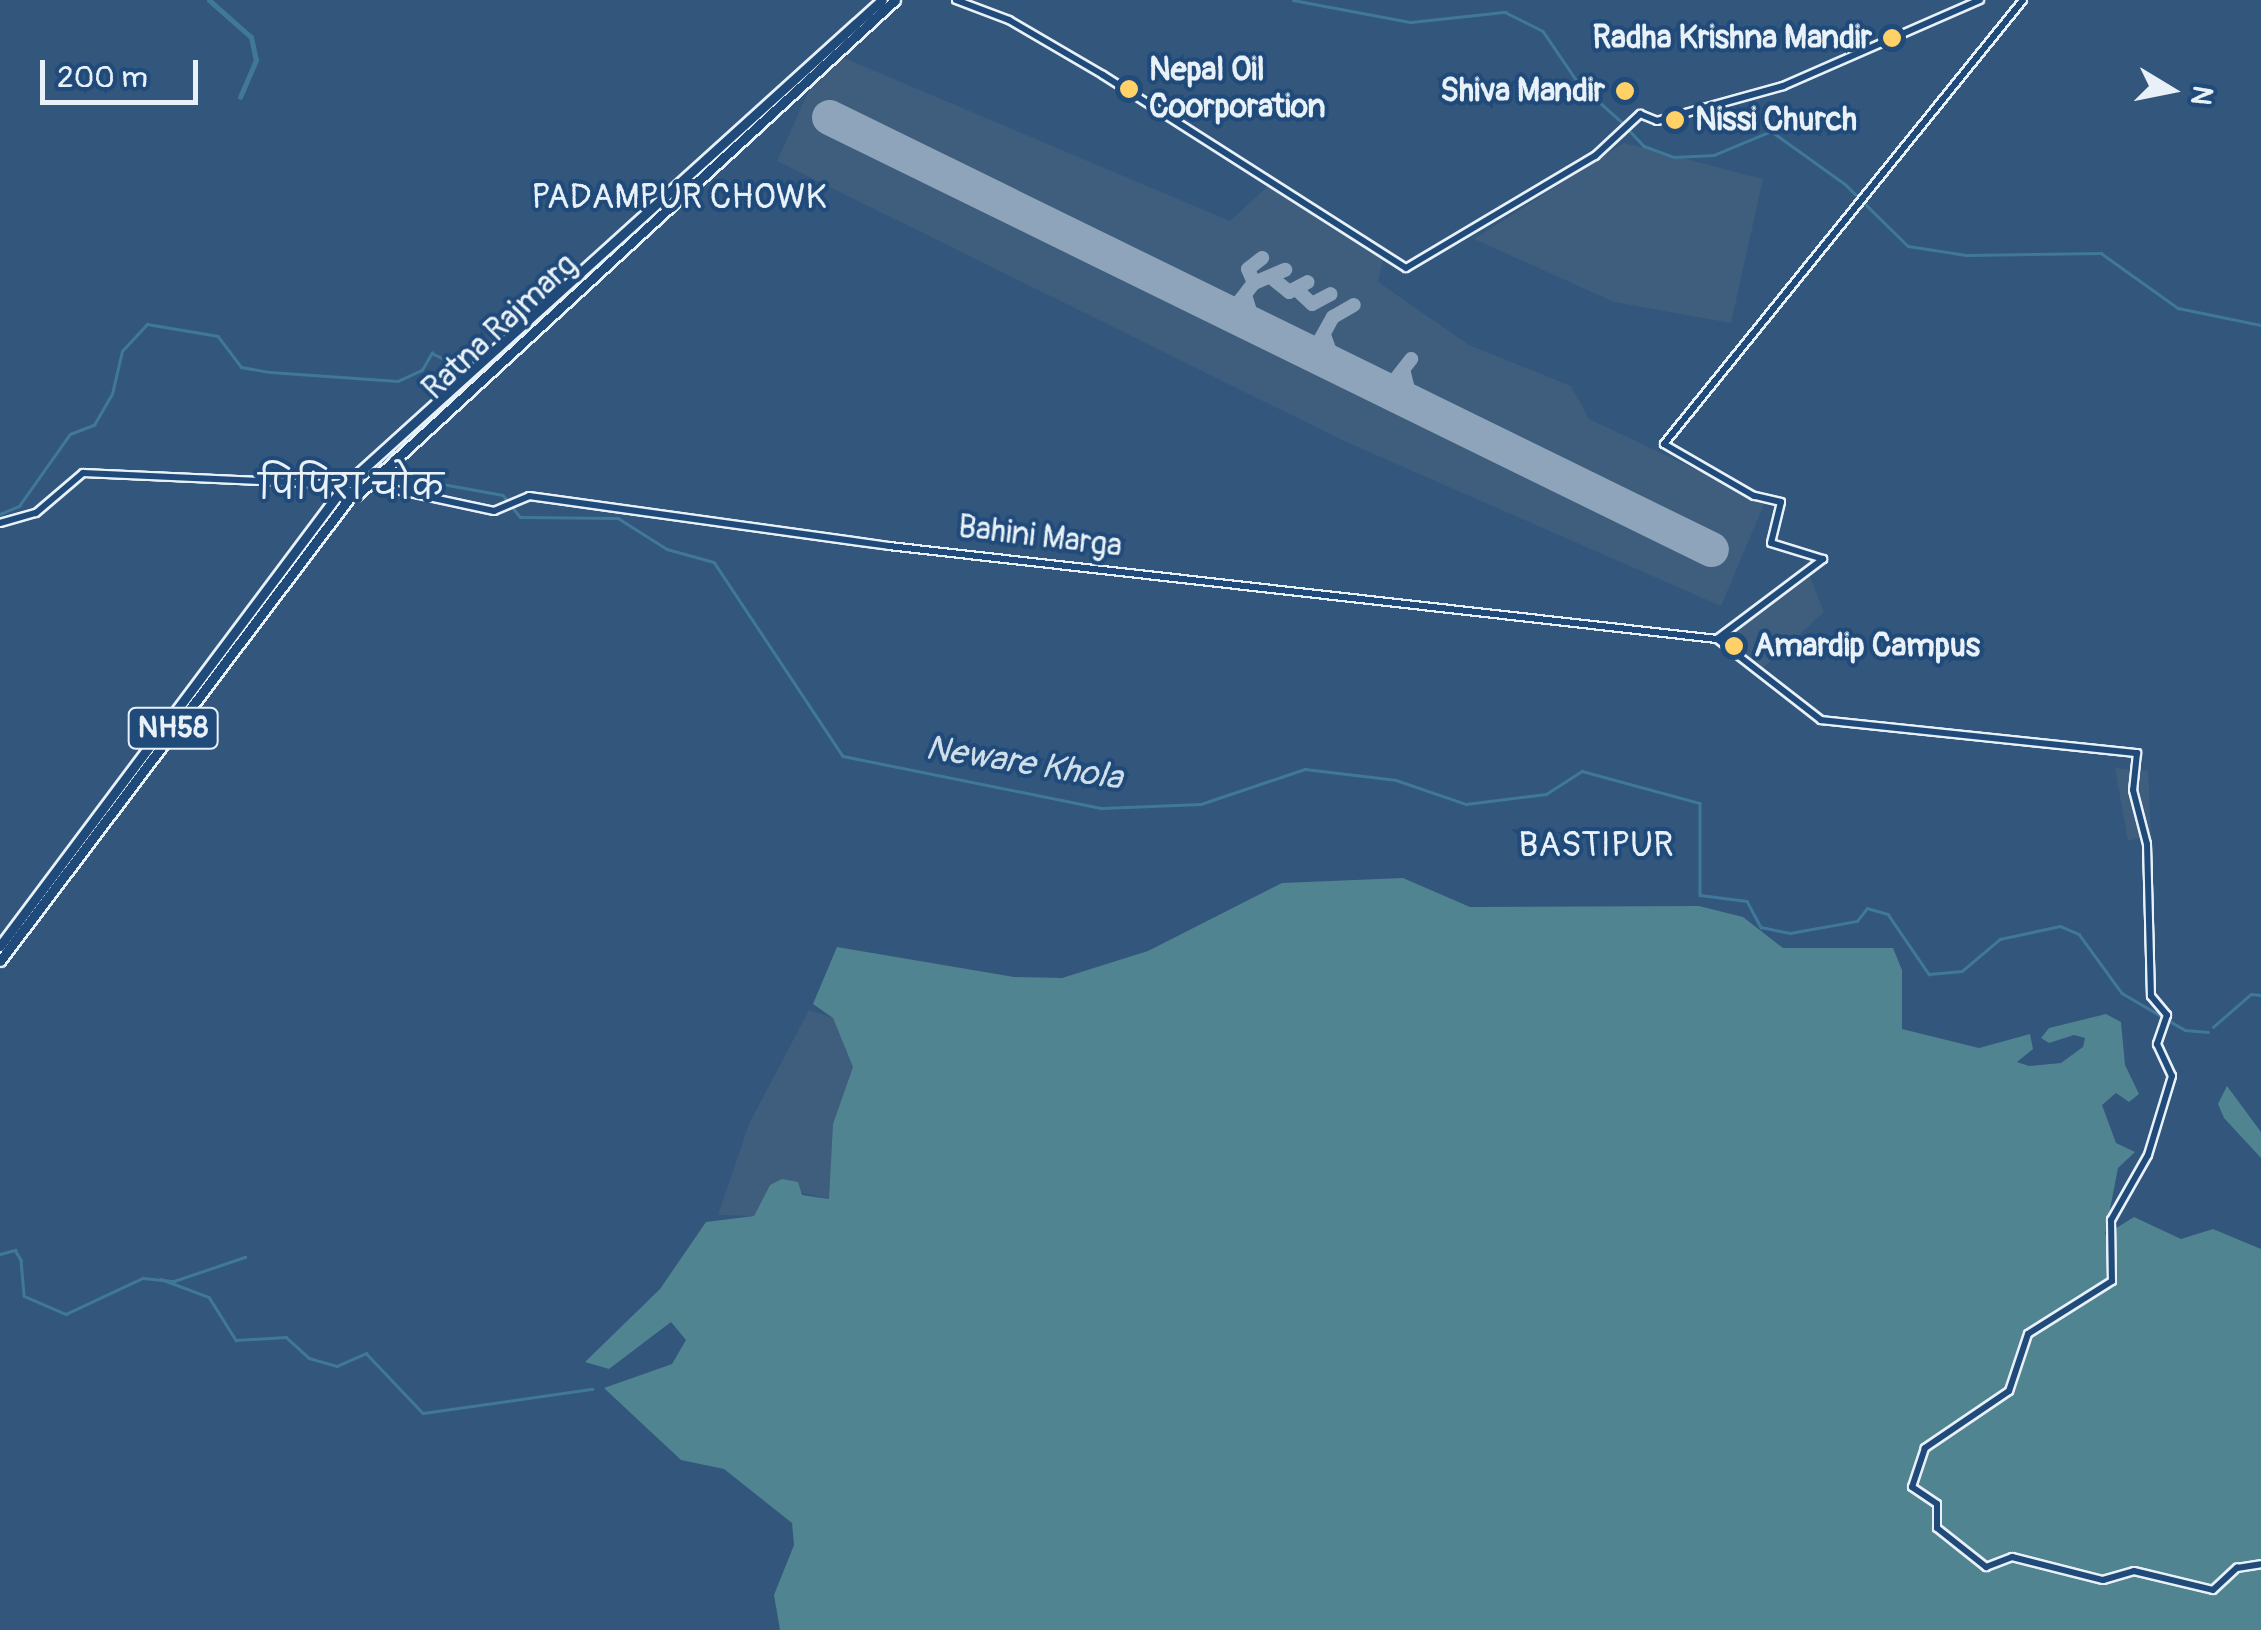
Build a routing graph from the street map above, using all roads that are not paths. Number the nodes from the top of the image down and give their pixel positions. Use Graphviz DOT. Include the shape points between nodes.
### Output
graph roads {
  1 [pos="882,0"];
  2 [pos="895,0"];
  3 [pos="956,0"];
  4 [pos="1980,0"];
  5 [pos="2023,0"];
  6 [pos="352,487"];
  7 [pos="0,509"];
  8 [pos="8,516"];
  9 [pos="0,523"];
  10 [pos="1717,638"];
  11 [pos="0,946"];
  12 [pos="0,961"];
  13 [pos="2261,1564"];
  1 -- 6 [label="main road, Ratna Rajmarg / NH58"];
  2 -- 6 [label="main road, Ratna Rajmarg / NH58"];
  3 -- 4 [label="street" via="1009,20 1406,268 1620,138 1640,114 1656,121 1782,86"];
  5 -- 10 [label="street" via="1664,444 1754,496 1781,502 1771,543 1823,558"];
  6 -- 8 [label="street, Bahini Marga" via="83,474 36,513"];
  6 -- 10 [label="street, Bahini Marga" via="502,507 529,496 889,546"];
  6 -- 11 [label="main road, Ratna Rajmarg / NH58"];
  6 -- 12 [label="main road, Ratna Rajmarg / NH58"];
  7 -- 8 [label="street"];
  8 -- 9 [label="street"];
  10 -- 13 [label="street" via="1822,720 2138,753 2132,785 2146,844 2151,996 2168,1015 2156,1041 2172,1073 2151,1149 2110,1224 2112,1281 2028,1334 2009,1392 1925,1448 1912,1487 1936,1504 1937,1528 1986,1567 2012,1557 2103,1580 2134,1571 2213,1590 2237,1568"];
}
